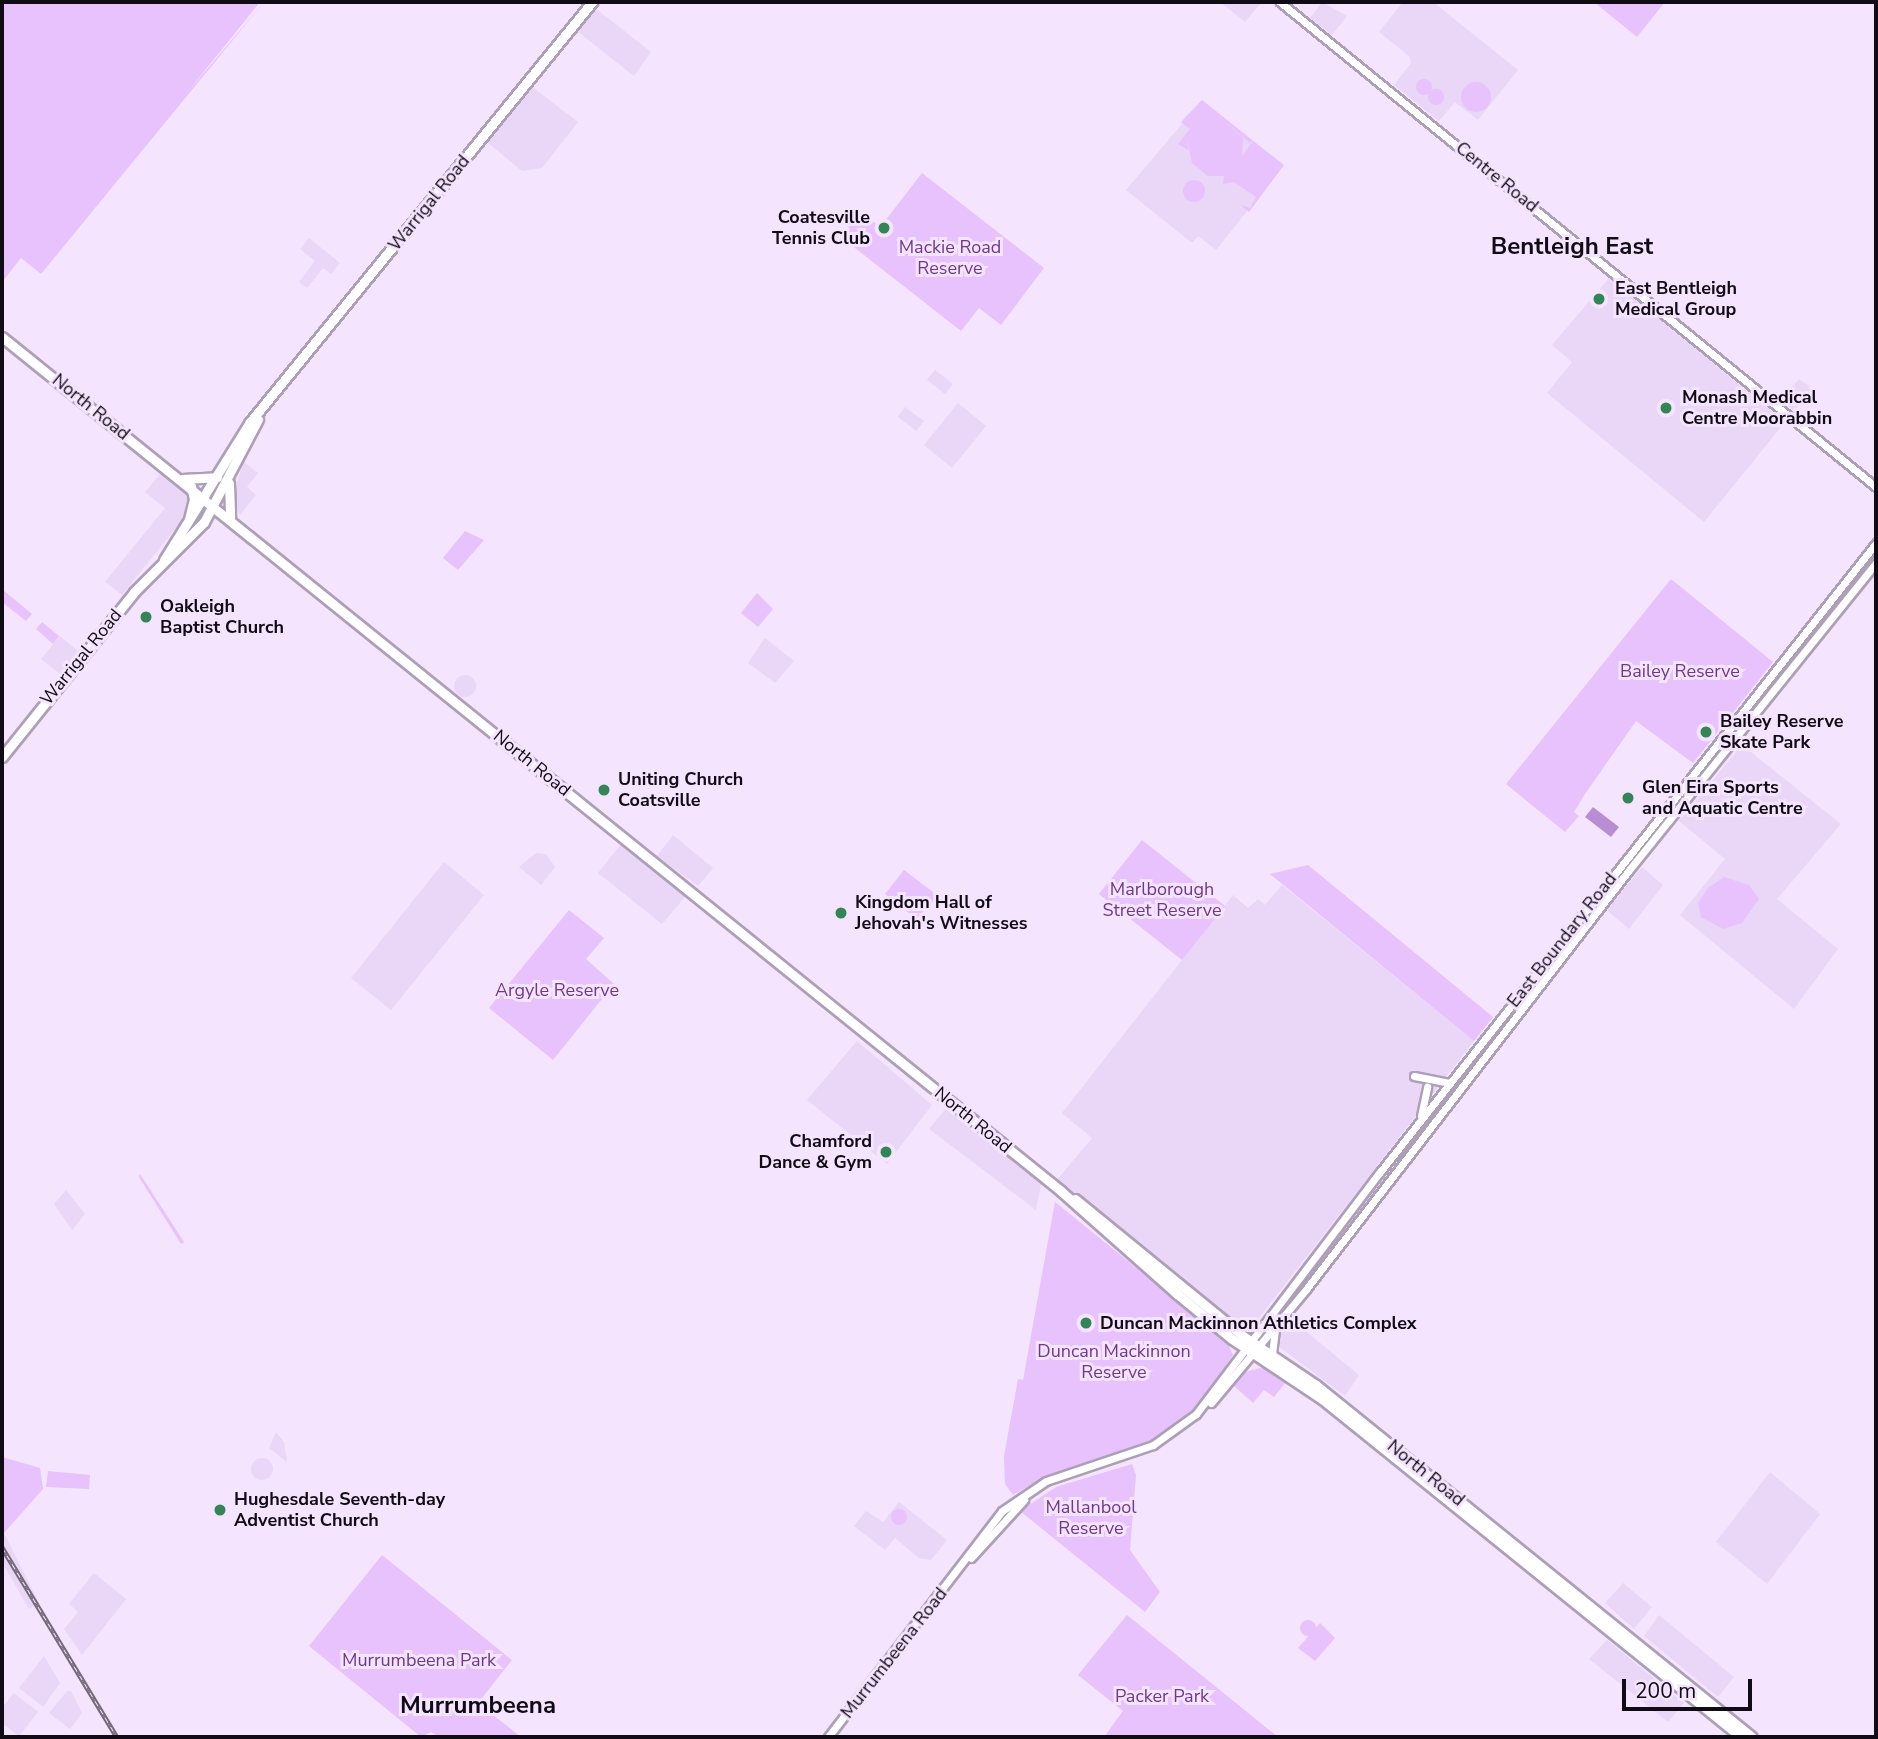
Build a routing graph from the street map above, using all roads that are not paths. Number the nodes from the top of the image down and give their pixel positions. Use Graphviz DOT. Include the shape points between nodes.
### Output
graph roads {
  1 [pos="592,2"];
  2 [pos="1280,2"];
  3 [pos="2,337"];
  4 [pos="266,405"];
  5 [pos="217,477"];
  6 [pos="229,478"];
  7 [pos="182,479"];
  8 [pos="191,486"];
  9 [pos="1876,487"];
  10 [pos="206,498"];
  11 [pos="215,505"];
  12 [pos="232,519"];
  13 [pos="204,523"];
  14 [pos="188,524"];
  15 [pos="1876,543"];
  16 [pos="164,559"];
  17 [pos="1875,565"];
  18 [pos="1856,568"];
  19 [pos="2,757"];
  20 [pos="1583,930"];
  21 [pos="1563,939"];
  22 [pos="1572,944"];
  23 [pos="1414,1076"];
  24 [pos="1449,1083"];
  25 [pos="1427,1087"];
  26 [pos="1420,1120"];
  27 [pos="1061,1191"];
  28 [pos="1276,1326"];
  29 [pos="1232,1339"];
  30 [pos="1252,1346"];
  31 [pos="1270,1358"];
  32 [pos="1238,1365"];
  33 [pos="1679,1682"];
  34 [pos="828,1737"];
  35 [pos="1741,1737"];
  36 [pos="1752,1737"];
  1 -- 4 [label="highway, Warrigal Road"];
  2 -- 9 [label="main road, Centre Road"];
  3 -- 7 [label="highway, North Road"];
  4 -- 5 [label="highway, Warrigal Road" via="237,440"];
  4 -- 6 [label="highway, Warrigal Road"];
  5 -- 7 [label="highway"];
  5 -- 10 [label="highway, Warrigal Road"];
  6 -- 11 [label="highway, Warrigal Road"];
  6 -- 12 [label="highway"];
  7 -- 8 [label="highway, North Road"];
  8 -- 10 [label="highway, North Road"];
  8 -- 14 [label="highway" via="194,499"];
  10 -- 11 [label="highway, North Road"];
  10 -- 14 [label="highway, Warrigal Road"];
  11 -- 12 [label="highway, North Road"];
  11 -- 13 [label="highway, Warrigal Road"];
  12 -- 13 [label="highway"];
  12 -- 27 [label="highway, North Road"];
  13 -- 16 [label="highway, Warrigal Road" via="174,555"];
  14 -- 16 [label="highway, Warrigal Road"];
  15 -- 18 [label="main road, East Boundary Road"];
  16 -- 19 [label="highway, Warrigal Road"];
  17 -- 18 [label="main road"];
  17 -- 20 [label="main road, East Boundary Road"];
  18 -- 21 [label="main road, East Boundary Road"];
  20 -- 21 [label="main road"];
  20 -- 22 [label="main road, East Boundary Road"];
  21 -- 22 [label="main road"];
  21 -- 24 [label="main road, East Boundary Road"];
  22 -- 28 [label="main road, East Boundary Road"];
  23 -- 24 [label="main road"];
  24 -- 26 [label="main road, East Boundary Road"];
  25 -- 26 [label="main road"];
  26 -- 30 [label="main road, East Boundary Road"];
  27 -- 29 [label="highway, North Road" via="1138,1263"];
  27 -- 30 [label="highway, North Road"];
  28 -- 30 [label="main road, East Boundary Road"];
  28 -- 31 [label="main road"];
  29 -- 30 [label="highway, North Road"];
  29 -- 32 [label="main road"];
  30 -- 31 [label="highway, North Road"];
  30 -- 32 [label="main road, Murrumbeena Road"];
  31 -- 32 [label="main road"];
  31 -- 33 [label="highway, North Road" via="1416,1469"];
  32 -- 34 [label="main road, Murrumbeena Road" via="1199,1417 1168,1442 1053,1483 1009,1508"];
  33 -- 35 [label="highway, North Road"];
  33 -- 36 [label="highway, North Road"];
}
